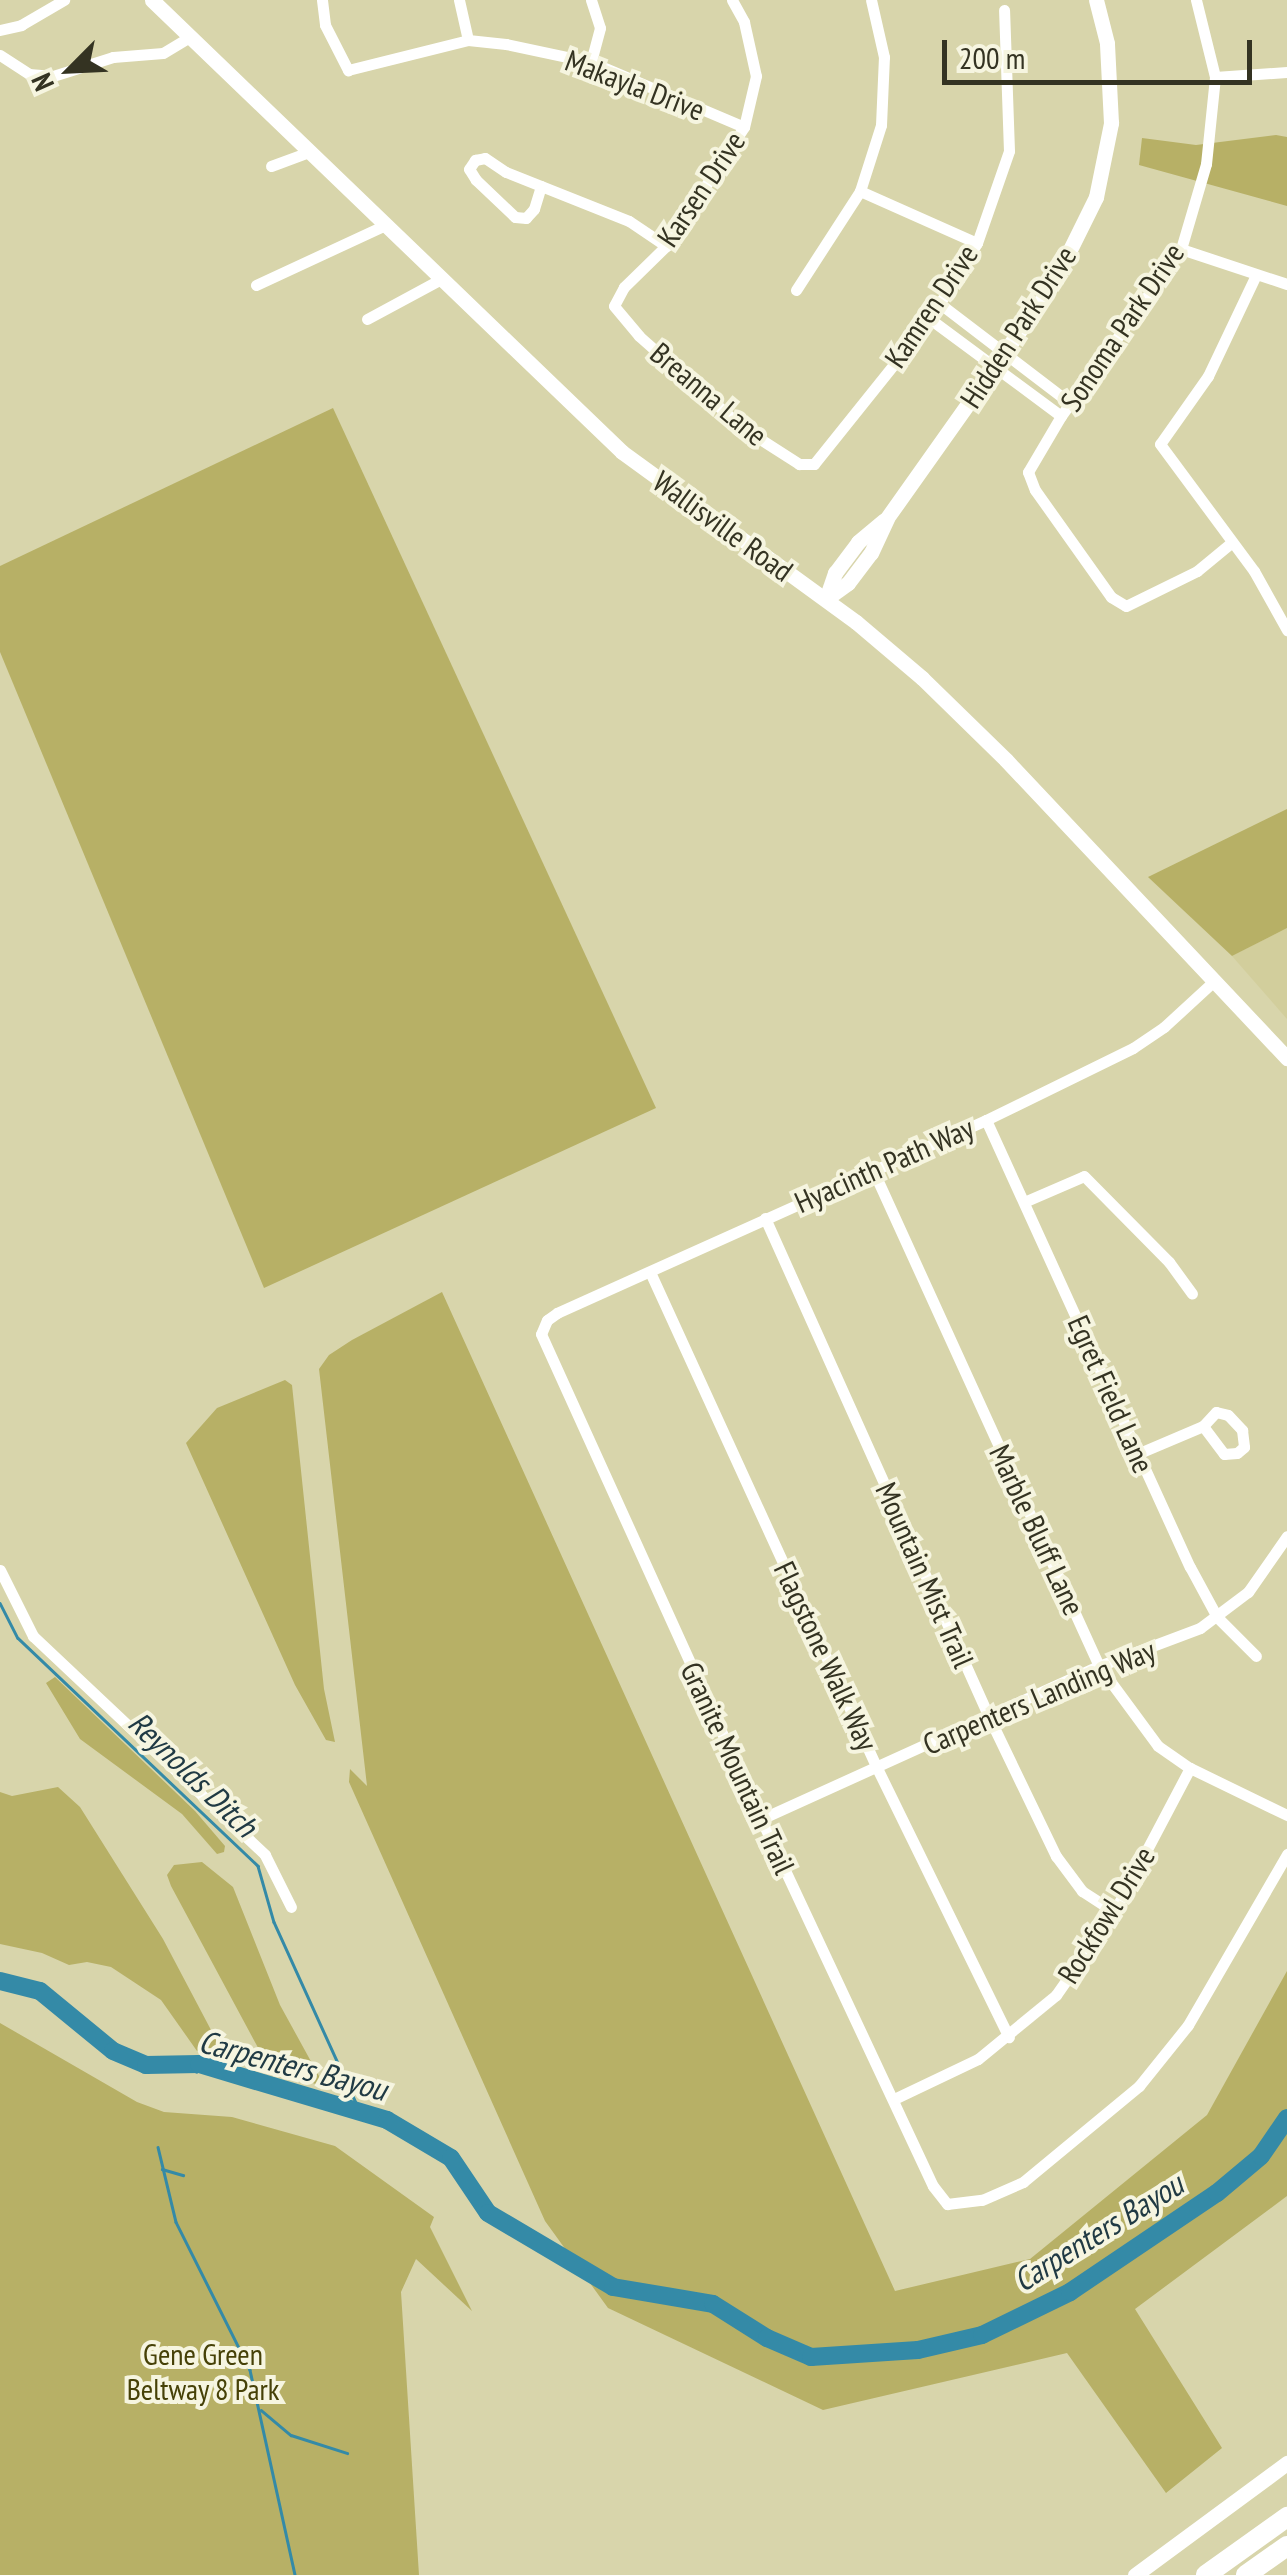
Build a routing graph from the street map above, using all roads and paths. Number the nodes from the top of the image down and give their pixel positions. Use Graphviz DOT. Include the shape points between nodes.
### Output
graph roads {
  1 [pos="64,0"];
  2 [pos="152,0"];
  3 [pos="322,0"];
  4 [pos="458,0"];
  5 [pos="591,0"];
  6 [pos="732,0"];
  7 [pos="872,0"];
  8 [pos="1096,0"];
  9 [pos="1196,0"];
  10 [pos="1004,10"];
  11 [pos="0,30"];
  12 [pos="190,36"];
  13 [pos="468,40"];
  14 [pos="0,56"];
  15 [pos="591,62"];
  16 [pos="1287,72"];
  17 [pos="1215,77"];
  18 [pos="744,127"];
  19 [pos="309,152"];
  20 [pos="271,166"];
  21 [pos="541,186"];
  22 [pos="860,191"];
  23 [pos="385,225"];
  24 [pos="977,243"];
  25 [pos="666,246"];
  26 [pos="1181,249"];
  27 [pos="1255,277"];
  28 [pos="441,279"];
  29 [pos="1287,284"];
  30 [pos="256,285"];
  31 [pos="796,290"];
  32 [pos="939,303"];
  33 [pos="614,306"];
  34 [pos="368,319"];
  35 [pos="930,319"];
  36 [pos="1004,354"];
  37 [pos="994,368"];
  38 [pos="1070,403"];
  39 [pos="1060,416"];
  40 [pos="814,464"];
  41 [pos="1231,543"];
  42 [pos="1287,597"];
  43 [pos="826,599"];
  44 [pos="1274,603"];
  45 [pos="1287,630"];
  46 [pos="1214,981"];
  47 [pos="1287,1058"];
  48 [pos="986,1120"];
  49 [pos="873,1170"];
  50 [pos="1024,1202"];
  51 [pos="765,1218"];
  52 [pos="650,1272"];
  53 [pos="1192,1294"];
  54 [pos="543,1327"];
  55 [pos="1203,1426"];
  56 [pos="1137,1454"];
  57 [pos="1287,1536"];
  58 [pos="0,1570"];
  59 [pos="1217,1616"];
  60 [pos="1256,1656"];
  61 [pos="1099,1666"];
  62 [pos="988,1716"];
  63 [pos="876,1766"];
  64 [pos="1190,1768"];
  65 [pos="1287,1815"];
  66 [pos="761,1819"];
  67 [pos="1287,1854"];
  68 [pos="291,1907"];
  69 [pos="1114,1912"];
  70 [pos="1009,2038"];
  71 [pos="894,2099"];
  72 [pos="1287,2463"];
  73 [pos="1287,2508"];
  74 [pos="1287,2518"];
  75 [pos="1254,2540"];
  76 [pos="1287,2546"];
  77 [pos="1135,2575"];
  78 [pos="1206,2575"];
  79 [pos="1246,2575"];
  1 -- 11 [label="street"];
  2 -- 12 [label="main road, Wallisville Road"];
  3 -- 13 [label="street, Makayla Drive" via="325,25 348,70"];
  4 -- 13 [label="street"];
  5 -- 15 [label="street" via="600,28"];
  6 -- 18 [label="street, Karsen Drive" via="756,76"];
  7 -- 22 [label="street" via="884,57 882,125"];
  8 -- 36 [label="main road, Hidden Park Drive" via="1107,43 1111,123 1096,197 1054,282"];
  9 -- 17 [label="street, Sonoma Park Drive"];
  10 -- 24 [label="street, Kamren Drive" via="1009,151"];
  12 -- 14 [label="street" via="164,53 113,57 53,76 29,74"];
  12 -- 19 [label="main road, Wallisville Road"];
  13 -- 15 [label="street, Makayla Drive"];
  15 -- 18 [label="street, Makayla Drive"];
  16 -- 17 [label="street"];
  17 -- 26 [label="street, Sonoma Park Drive" via="1206,164"];
  18 -- 25 [label="street, Karsen Drive"];
  19 -- 20 [label="street"];
  19 -- 23 [label="main road, Wallisville Road"];
  21 -- 21 [label="street" via="485,158 470,169 516,217 534,210"];
  21 -- 25 [label="street" via="629,222"];
  22 -- 24 [label="street"];
  22 -- 31 [label="street"];
  23 -- 28 [label="main road, Wallisville Road"];
  23 -- 30 [label="street"];
  24 -- 32 [label="street, Kamren Drive"];
  25 -- 33 [label="street, Karsen Drive"];
  26 -- 27 [label="street"];
  26 -- 38 [label="street, Sonoma Park Drive"];
  27 -- 29 [label="street"];
  27 -- 41 [label="street" via="1208,376 1160,444"];
  28 -- 34 [label="street"];
  28 -- 43 [label="main road, Wallisville Road" via="622,452"];
  32 -- 35 [label="street, Kamren Drive"];
  32 -- 36 [label="street"];
  33 -- 40 [label="street, Breanna Lane" via="743,428 799,464"];
  35 -- 37 [label="street"];
  35 -- 40 [label="street, Kamren Drive"];
  36 -- 37 [label="main road, Hidden Park Drive"];
  36 -- 38 [label="street"];
  37 -- 39 [label="street"];
  37 -- 43 [label="main road, Hidden Park Drive" via="887,518 858,542"];
  38 -- 39 [label="street, Sonoma Park Drive"];
  39 -- 41 [label="street, Sonoma Park Drive" via="1028,472 1111,597 1126,606 1196,571"];
  41 -- 44 [label="street"];
  42 -- 44 [label="street"];
  43 -- 46 [label="main road, Wallisville Road" via="922,678 1006,760"];
  44 -- 45 [label="street"];
  46 -- 47 [label="main road, Wallisville Road"];
  46 -- 48 [label="street, Hyacinth Path Way" via="1133,1048"];
  48 -- 49 [label="street, Hyacinth Path Way"];
  48 -- 50 [label="street, Egret Field Lane"];
  49 -- 51 [label="street, Hyacinth Path Way"];
  49 -- 61 [label="street, Marble Bluff Lane"];
  50 -- 53 [label="street" via="1072,1178 1090,1180"];
  50 -- 56 [label="street, Egret Field Lane"];
  51 -- 52 [label="street, Hyacinth Path Way"];
  51 -- 62 [label="street, Mountain Mist Trail"];
  52 -- 54 [label="street, Hyacinth Path Way" via="557,1313"];
  52 -- 63 [label="street, Flagstone Walk Way"];
  54 -- 66 [label="street, Granite Mountain Trail" via="546,1349"];
  55 -- 56 [label="street"];
  56 -- 59 [label="street, Egret Field Lane"];
  57 -- 59 [label="street, Carpenters Landing Way" via="1260,1578"];
  58 -- 68 [label="street" via="33,1636 265,1856"];
  59 -- 60 [label="street, Egret Field Lane"];
  59 -- 61 [label="street, Carpenters Landing Way" via="1180,1638"];
  61 -- 62 [label="street, Carpenters Landing Way"];
  61 -- 64 [label="street, Marble Bluff Lane" via="1136,1722"];
  62 -- 63 [label="street, Carpenters Landing Way"];
  62 -- 69 [label="street, Mountain Mist Trail" via="1061,1864 1082,1890"];
  63 -- 66 [label="street, Carpenters Landing Way"];
  63 -- 70 [label="street, Flagstone Walk Way"];
  64 -- 65 [label="street, Marble Bluff Lane"];
  64 -- 69 [label="street, Rockfowl Drive"];
  66 -- 71 [label="street, Granite Mountain Trail"];
  67 -- 71 [label="street, Granite Mountain Trail" via="1188,2024 1139,2086 1022,2182 982,2200 947,2204 932,2186"];
  69 -- 70 [label="street, Rockfowl Drive" via="1065,1984"];
  70 -- 71 [label="street, Rockfowl Drive"];
  72 -- 77 [label="main road"];
  73 -- 75 [label="highway"];
  74 -- 75 [label="highway"];
  75 -- 78 [label="highway"];
  76 -- 79 [label="highway"];
}
